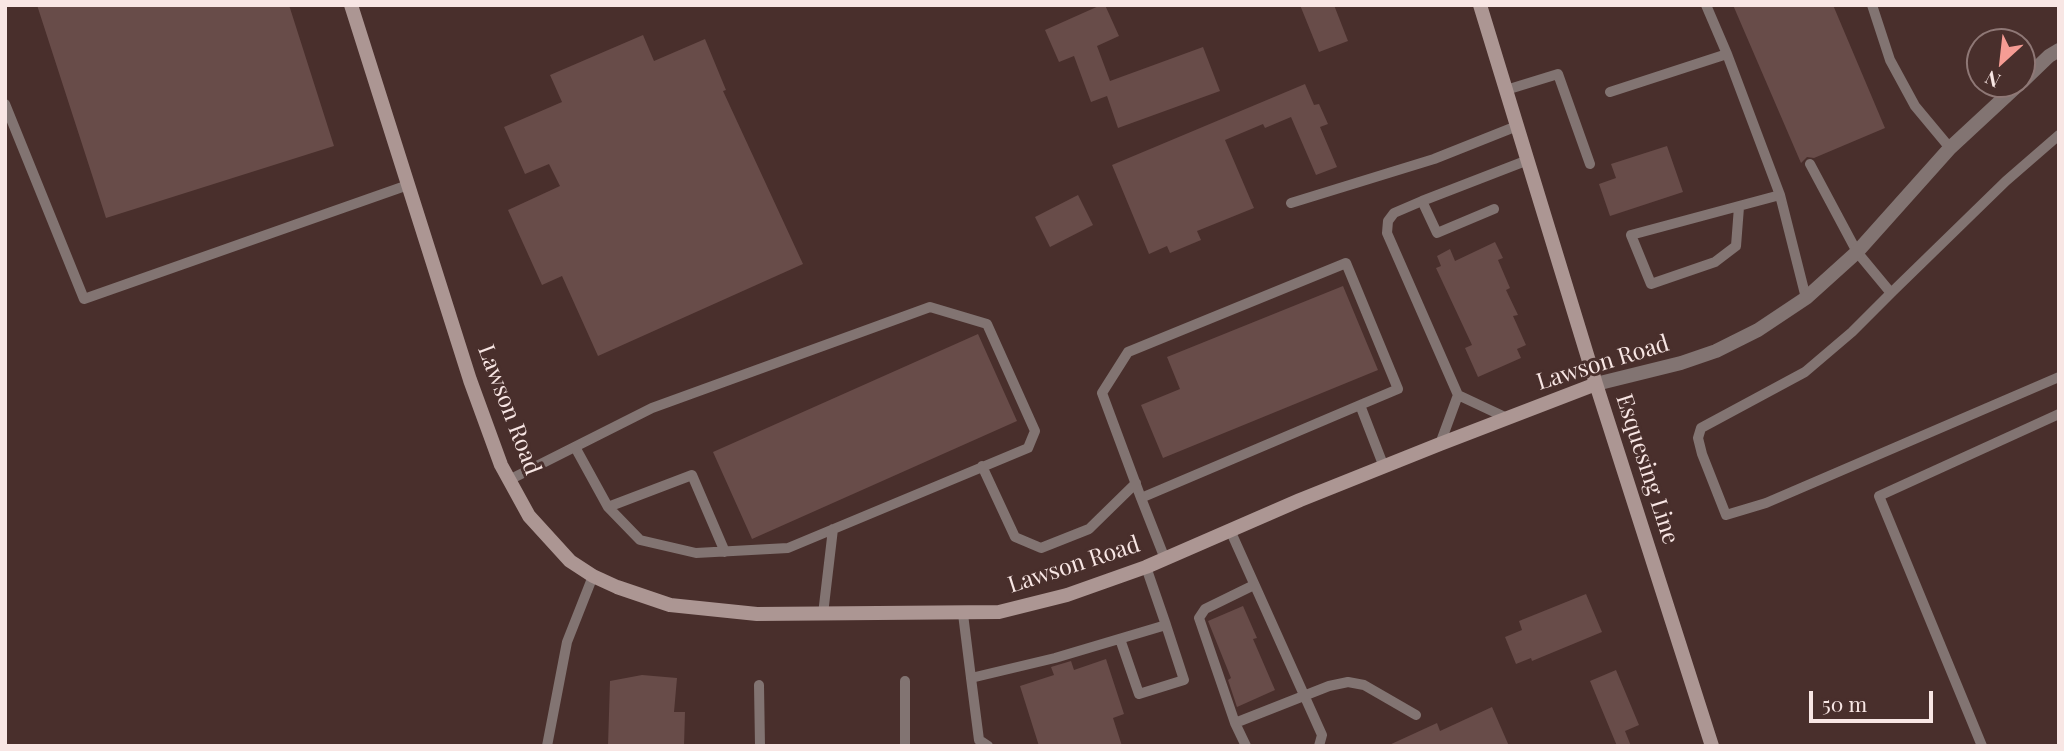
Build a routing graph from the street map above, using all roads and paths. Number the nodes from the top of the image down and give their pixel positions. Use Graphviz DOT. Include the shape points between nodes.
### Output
graph roads {
  1 [pos="351,5"];
  2 [pos="1480,5"];
  3 [pos="1706,5"];
  4 [pos="1872,5"];
  5 [pos="2059,50"];
  6 [pos="1727,54"];
  7 [pos="2036,69"];
  8 [pos="1506,90"];
  9 [pos="1610,92"];
  10 [pos="2005,98"];
  11 [pos="5,104"];
  12 [pos="1517,126"];
  13 [pos="2059,135"];
  14 [pos="1951,148"];
  15 [pos="1528,160"];
  16 [pos="1590,164"];
  17 [pos="1810,164"];
  18 [pos="408,185"];
  19 [pos="1780,195"];
  20 [pos="1422,201"];
  21 [pos="1291,203"];
  22 [pos="1739,206"];
  23 [pos="1494,209"];
  24 [pos="1857,252"];
  25 [pos="1891,293"];
  26 [pos="1805,298"];
  27 [pos="2059,377"];
  28 [pos="1596,384"];
  29 [pos="1458,395"];
  30 [pos="1360,405"];
  31 [pos="2059,414"];
  32 [pos="1507,418"];
  33 [pos="1440,444"];
  34 [pos="575,447"];
  35 [pos="982,466"];
  36 [pos="1384,467"];
  37 [pos="509,480"];
  38 [pos="1136,483"];
  39 [pos="1142,498"];
  40 [pos="608,508"];
  41 [pos="834,529"];
  42 [pos="1230,530"];
  43 [pos="725,552"];
  44 [pos="1166,559"];
  45 [pos="1146,567"];
  46 [pos="593,576"];
  47 [pos="1254,584"];
  48 [pos="822,614"];
  49 [pos="963,614"];
  50 [pos="1166,625"];
  51 [pos="1120,639"];
  52 [pos="971,678"];
  53 [pos="905,681"];
  54 [pos="758,685"];
  55 [pos="1304,696"];
  56 [pos="1416,715"];
  57 [pos="1235,723"];
  58 [pos="979,744"];
  59 [pos="547,746"];
  60 [pos="760,746"];
  61 [pos="905,746"];
  62 [pos="1246,746"];
  63 [pos="1319,746"];
  64 [pos="1712,746"];
  65 [pos="1982,746"];
  1 -- 18 [label="street, Lawson Road"];
  2 -- 8 [label="street, Esquesing Line"];
  3 -- 6 [label="lane"];
  4 -- 14 [label="lane" via="1890,60 1915,106"];
  5 -- 7 [label="street, Lawson Road"];
  6 -- 9 [label="lane"];
  6 -- 19 [label="lane"];
  8 -- 12 [label="street, Esquesing Line"];
  8 -- 16 [label="lane" via="1558,74"];
  10 -- 14 [label="street, Lawson Road"];
  11 -- 18 [label="lane" via="84,299"];
  12 -- 15 [label="street, Esquesing Line"];
  12 -- 21 [label="lane" via="1434,159"];
  13 -- 25 [label="lane"];
  14 -- 24 [label="street, Lawson Road"];
  15 -- 20 [label="lane"];
  15 -- 28 [label="street, Esquesing Line"];
  17 -- 24 [label="lane"];
  18 -- 37 [label="street, Lawson Road" via="470,380"];
  19 -- 22 [label="lane"];
  19 -- 26 [label="lane"];
  20 -- 23 [label="lane" via="1437,233"];
  20 -- 29 [label="lane" via="1395,213 1388,221 1387,233"];
  22 -- 22 [label="lane" via="1631,235 1651,284 1715,262 1736,246"];
  24 -- 25 [label="lane"];
  24 -- 26 [label="street, Lawson Road"];
  25 -- 27 [label="lane" via="1805,372 1701,428 1702,454 1726,515 1778,498"];
  26 -- 28 [label="street, Lawson Road" via="1716,351"];
  28 -- 32 [label="street, Lawson Road"];
  28 -- 64 [label="street, Esquesing Line"];
  29 -- 32 [label="lane"];
  29 -- 33 [label="lane"];
  30 -- 36 [label="lane"];
  30 -- 38 [label="lane" via="1398,389 1346,263 1128,352 1102,393"];
  30 -- 39 [label="lane"];
  31 -- 65 [label="lane" via="1879,496"];
  32 -- 33 [label="street, Lawson Road"];
  33 -- 36 [label="street, Lawson Road"];
  34 -- 35 [label="lane" via="652,408 930,307 987,324 1035,431 1028,448"];
  34 -- 37 [label="lane"];
  34 -- 40 [label="lane"];
  35 -- 38 [label="lane" via="1014,537 1041,548 1089,529"];
  35 -- 41 [label="lane"];
  36 -- 42 [label="street, Lawson Road"];
  37 -- 46 [label="street, Lawson Road" via="529,516 570,561"];
  38 -- 39 [label="lane"];
  39 -- 44 [label="lane"];
  40 -- 43 [label="lane" via="640,540 695,554"];
  40 -- 43 [label="lane" via="692,475"];
  41 -- 43 [label="lane" via="788,548"];
  41 -- 48 [label="lane"];
  42 -- 44 [label="street, Lawson Road"];
  42 -- 47 [label="lane"];
  44 -- 45 [label="street, Lawson Road"];
  45 -- 49 [label="street, Lawson Road" via="1067,595 999,612"];
  45 -- 50 [label="lane"];
  46 -- 48 [label="street, Lawson Road" via="670,604 757,614"];
  46 -- 59 [label="lane" via="567,642"];
  47 -- 55 [label="lane"];
  47 -- 57 [label="lane" via="1205,609 1199,618"];
  48 -- 49 [label="street, Lawson Road"];
  49 -- 52 [label="lane"];
  50 -- 51 [label="lane"];
  50 -- 51 [label="lane" via="1184,680 1139,694"];
  51 -- 52 [label="lane"];
  52 -- 58 [label="lane"];
  53 -- 61 [label="lane"];
  54 -- 60 [label="lane"];
  55 -- 56 [label="lane" via="1348,682 1364,685"];
  55 -- 57 [label="lane"];
  55 -- 63 [label="lane" via="1322,735"];
  57 -- 62 [label="lane"];
}
